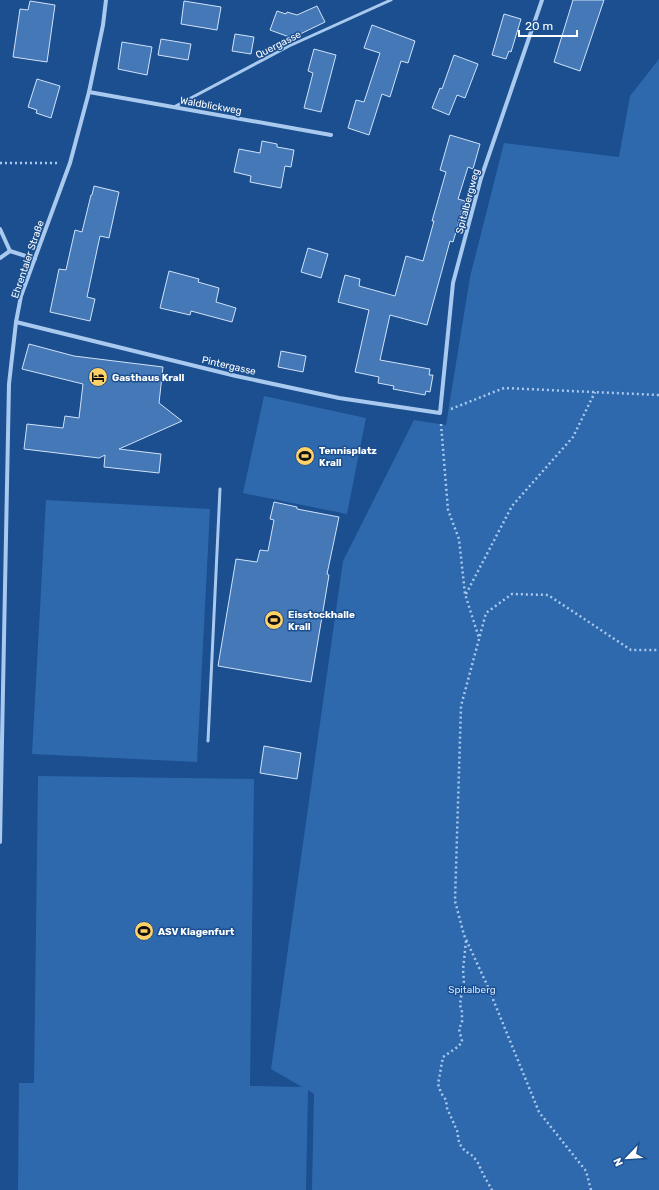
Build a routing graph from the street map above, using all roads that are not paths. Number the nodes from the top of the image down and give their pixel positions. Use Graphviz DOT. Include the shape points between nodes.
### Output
graph roads {
  1 [pos="106,0"];
  2 [pos="391,0"];
  3 [pos="542,0"];
  4 [pos="89,92"];
  5 [pos="174,107"];
  6 [pos="331,135"];
  7 [pos="0,229"];
  8 [pos="10,251"];
  9 [pos="0,258"];
  10 [pos="35,259"];
  11 [pos="16,322"];
  12 [pos="440,413"];
  13 [pos="220,489"];
  14 [pos="0,573"];
  15 [pos="6,573"];
  16 [pos="208,741"];
  17 [pos="0,842"];
  1 -- 4 [label="street, Ehrentaler Straße"];
  2 -- 5 [label="lane, Quergasse" via="289,46"];
  3 -- 12 [label="street, Spitalbergweg" via="480,178 453,283"];
  4 -- 5 [label="street, Waldblickweg"];
  4 -- 10 [label="street, Ehrentaler Straße" via="70,163"];
  5 -- 6 [label="street, Waldblickweg"];
  7 -- 8 [label="street"];
  8 -- 9 [label="street"];
  8 -- 10 [label="street"];
  10 -- 11 [label="street, Ehrentaler Straße" via="21,296"];
  11 -- 12 [label="street, Pintergasse" via="258,381 339,398"];
  11 -- 15 [label="street, Ehrentaler Straße" via="9,384"];
  13 -- 16 [label="lane"];
  14 -- 15 [label="street"];
  15 -- 17 [label="street, Ehrentaler Straße"];
}
